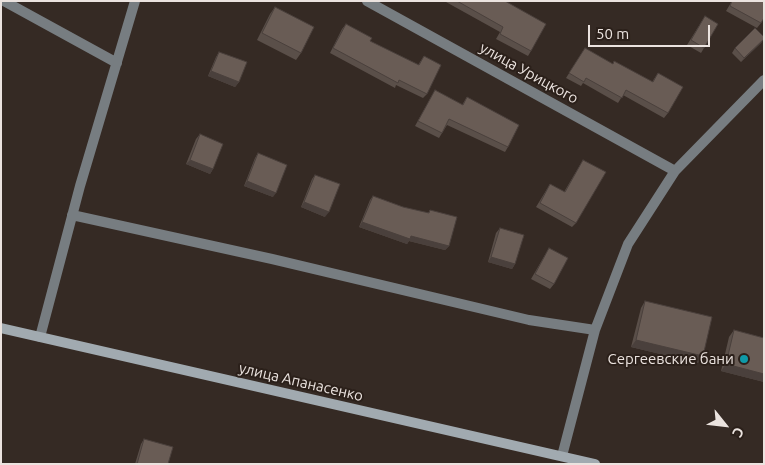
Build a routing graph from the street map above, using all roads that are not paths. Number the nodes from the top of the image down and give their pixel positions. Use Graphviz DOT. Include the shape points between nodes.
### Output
graph roads {
  1 [pos="4,1"];
  2 [pos="135,1"];
  3 [pos="368,1"];
  4 [pos="117,63"];
  5 [pos="764,80"];
  6 [pos="675,171"];
  7 [pos="72,215"];
  8 [pos="1,328"];
  9 [pos="595,330"];
  10 [pos="40,337"];
  11 [pos="562,456"];
  12 [pos="595,464"];
  1 -- 4 [label="street"];
  2 -- 4 [label="street"];
  3 -- 6 [label="street, улица Урицкого"];
  4 -- 7 [label="street"];
  5 -- 6 [label="street"];
  6 -- 9 [label="street" via="628,244"];
  7 -- 9 [label="street" via="529,320"];
  7 -- 10 [label="street"];
  8 -- 10 [label="main road, улица Апанасенко"];
  9 -- 11 [label="street"];
  10 -- 11 [label="main road, улица Апанасенко"];
  11 -- 12 [label="main road, улица Апанасенко"];
}
